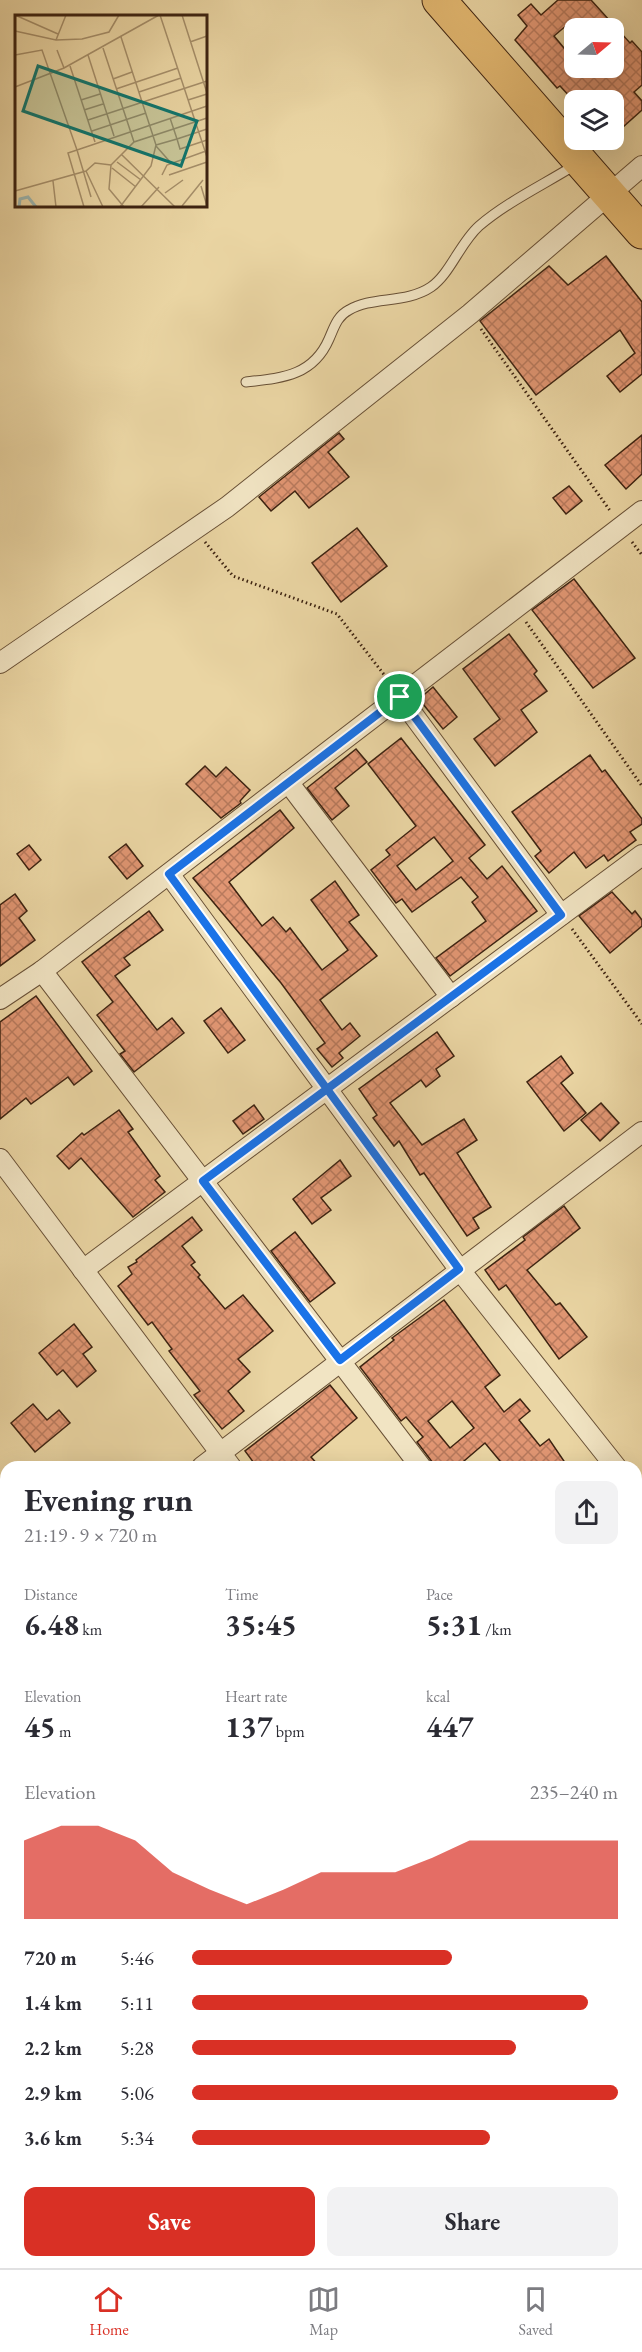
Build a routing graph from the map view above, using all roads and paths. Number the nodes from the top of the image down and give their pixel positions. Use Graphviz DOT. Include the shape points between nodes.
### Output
graph roads {
  1 [pos="440,0"];
  2 [pos="581,161"];
  3 [pos="642,166"];
  4 [pos="609,195"];
  5 [pos="642,232"];
  6 [pos="470,314"];
  7 [pos="246,382"];
  8 [pos="642,511"];
  9 [pos="621,527"];
  10 [pos="195,529"];
  11 [pos="516,609"];
  12 [pos="0,663"];
  13 [pos="400,697"];
  14 [pos="288,782"];
  15 [pos="642,786"];
  16 [pos="642,855"];
  17 [pos="169,874"];
  18 [pos="561,915"];
  19 [pos="42,971"];
  20 [pos="451,997"];
  21 [pos="0,999"];
  22 [pos="642,1024"];
  23 [pos="327,1089"];
  24 [pos="642,1132"];
  25 [pos="0,1159"];
  26 [pos="203,1181"];
  27 [pos="459,1269"];
  28 [pos="83,1270"];
  29 [pos="340,1360"];
  30 [pos="225,1460"];
  31 [pos="416,1461"];
  32 [pos="611,1461"];
  1 -- 2 [label="highway"];
  2 -- 4 [label="highway"];
  2 -- 7 [label="lane" via="479,226 433,286 417,295 348,310 337,320 323,353 306,370 287,377"];
  3 -- 4 [label="street"];
  4 -- 5 [label="highway"];
  4 -- 6 [label="street"];
  6 -- 9 [label="path"];
  6 -- 10 [label="street"];
  8 -- 9 [label="street"];
  9 -- 11 [label="street"];
  10 -- 12 [label="street"];
  10 -- 13 [label="path" via="233,576 337,614"];
  11 -- 13 [label="street"];
  11 -- 15 [label="path"];
  13 -- 14 [label="street"];
  13 -- 18 [label="street"];
  14 -- 17 [label="street"];
  14 -- 20 [label="street"];
  16 -- 18 [label="street"];
  17 -- 19 [label="street"];
  17 -- 23 [label="street"];
  18 -- 20 [label="street"];
  18 -- 22 [label="path"];
  19 -- 21 [label="street"];
  19 -- 26 [label="street"];
  20 -- 23 [label="street"];
  23 -- 26 [label="street"];
  23 -- 27 [label="street"];
  24 -- 27 [label="street"];
  25 -- 28 [label="street"];
  26 -- 28 [label="street"];
  26 -- 29 [label="street"];
  27 -- 29 [label="street"];
  27 -- 32 [label="street"];
  28 -- 30 [label="street"];
  29 -- 30 [label="street"];
  29 -- 31 [label="street"];
}
